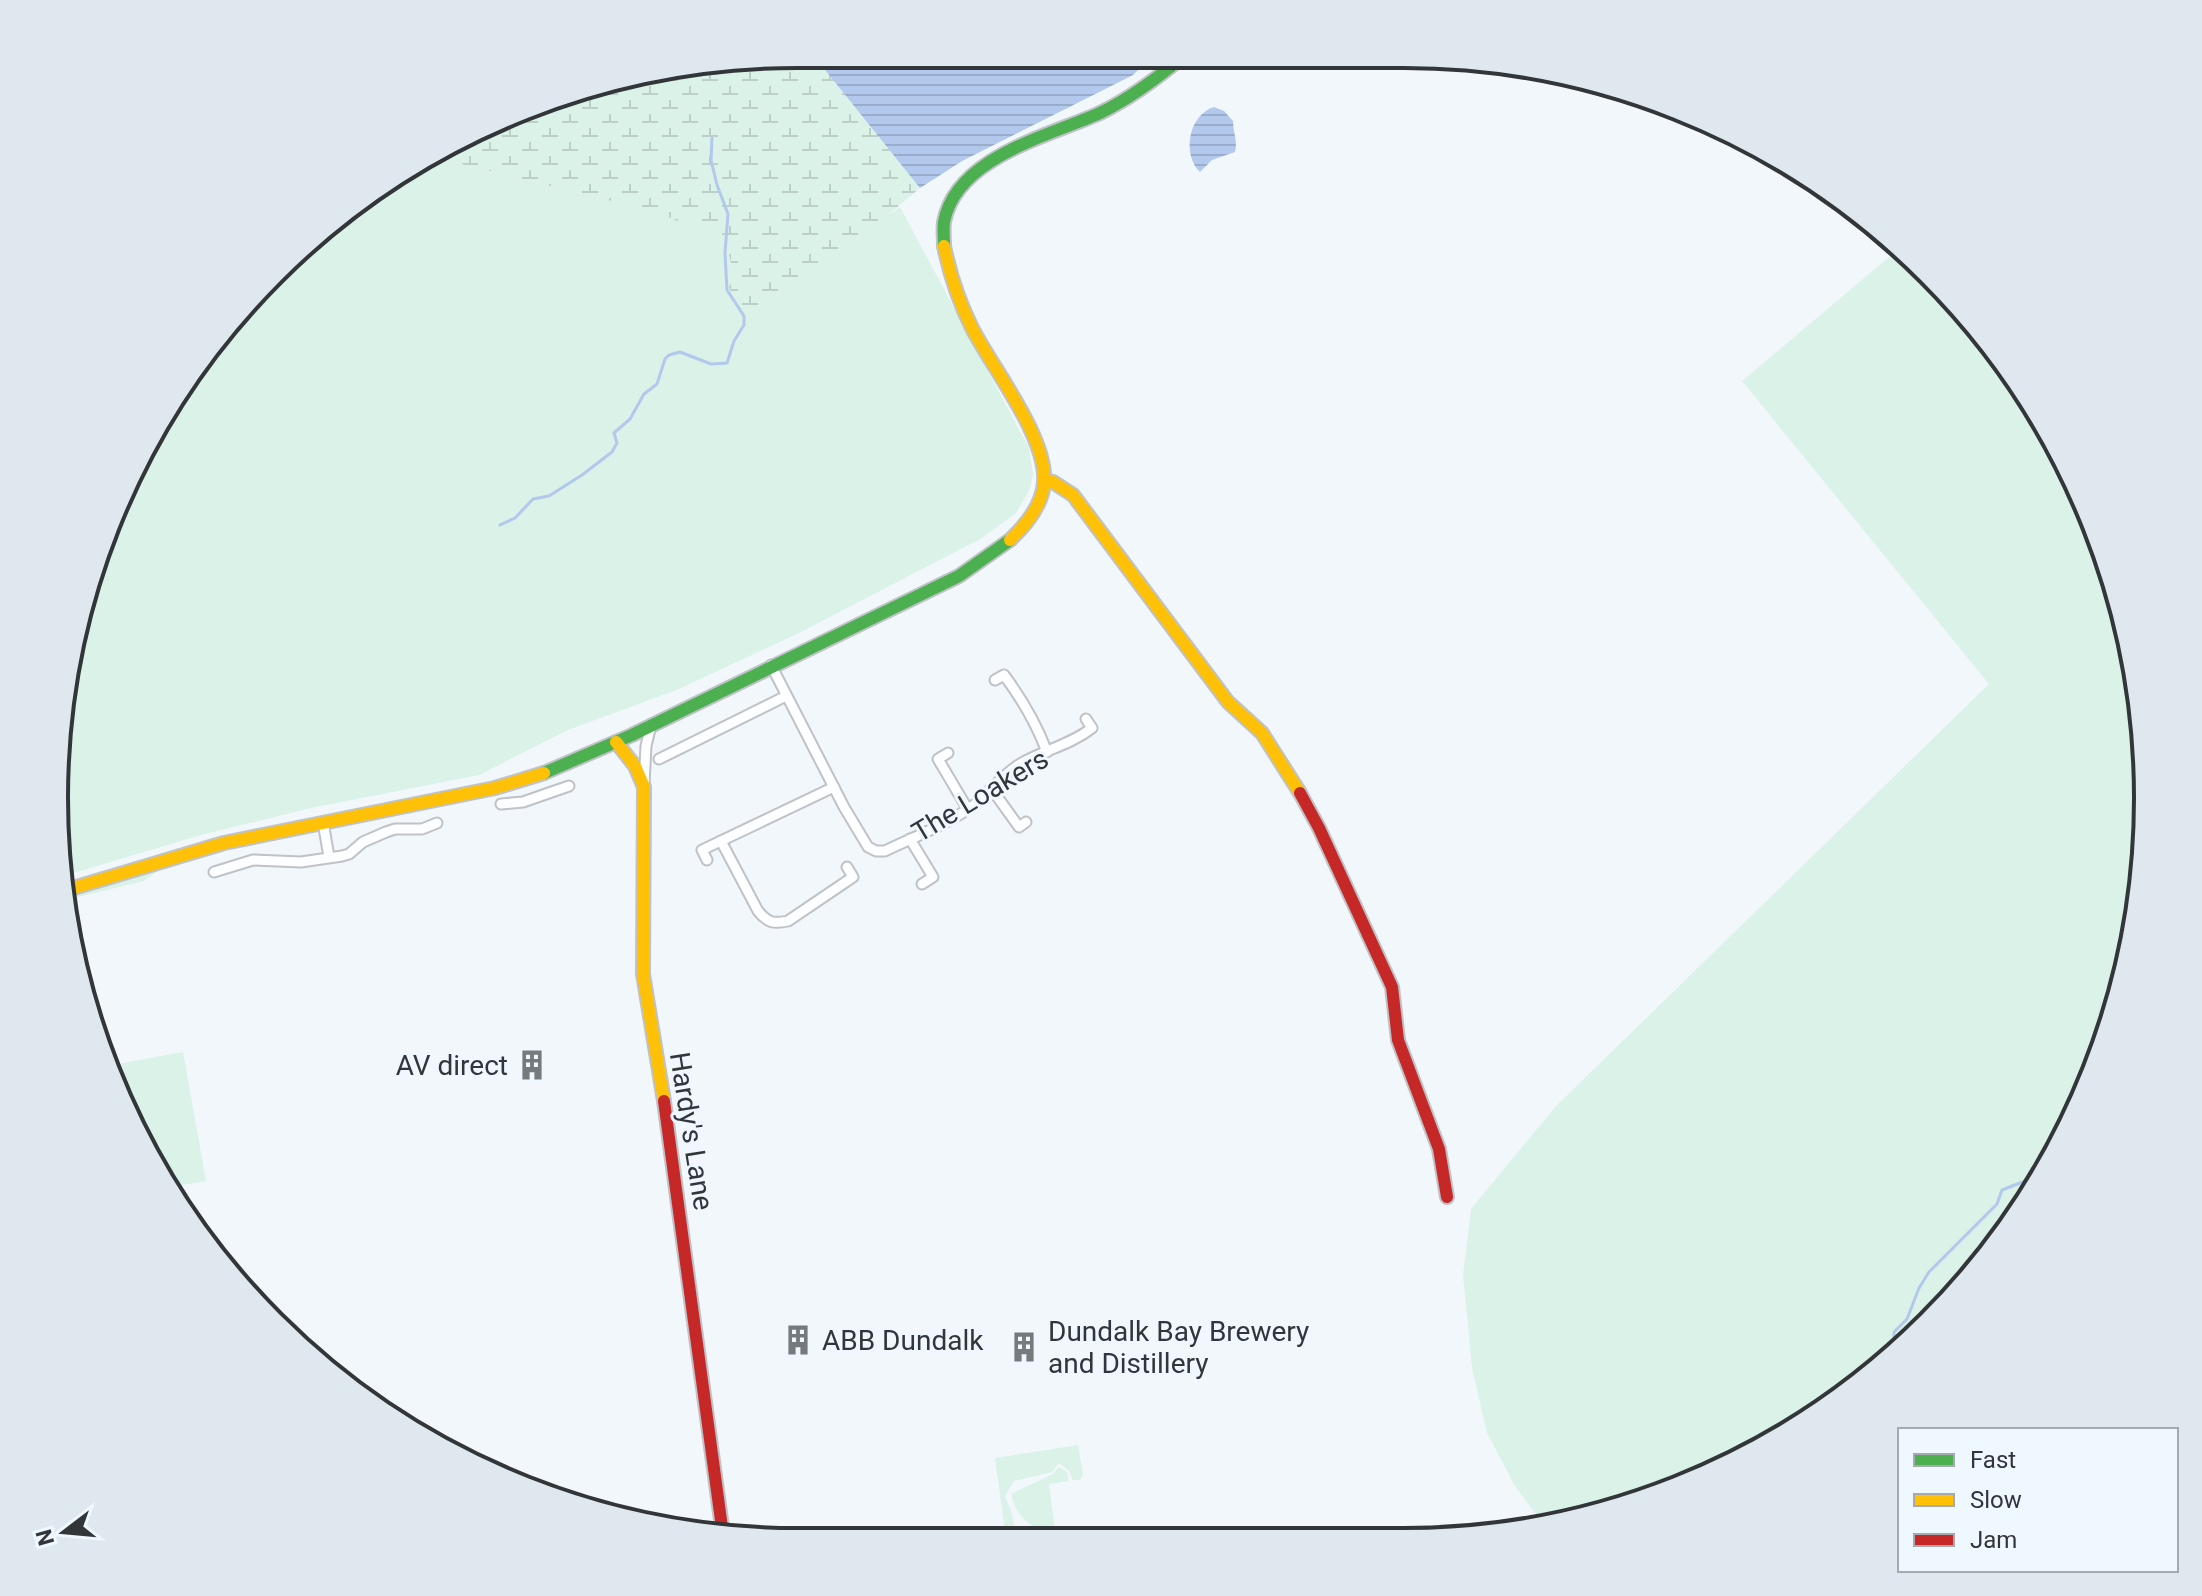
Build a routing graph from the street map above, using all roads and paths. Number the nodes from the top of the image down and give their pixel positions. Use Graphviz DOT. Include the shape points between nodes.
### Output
graph roads {
  1 [pos="1169,68"];
  2 [pos="1044,481"];
  3 [pos="771,665"];
  4 [pos="995,680"];
  5 [pos="786,696"];
  6 [pos="1086,719"];
  7 [pos="651,725"];
  8 [pos="616,742"];
  9 [pos="1047,752"];
  10 [pos="948,753"];
  11 [pos="659,759"];
  12 [pos="539,774"];
  13 [pos="569,786"];
  14 [pos="644,787"];
  15 [pos="834,787"];
  16 [pos="991,788"];
  17 [pos="542,795"];
  18 [pos="501,804"];
  19 [pos="967,808"];
  20 [pos="323,822"];
  21 [pos="1026,822"];
  22 [pos="437,823"];
  23 [pos="910,839"];
  24 [pos="721,841"];
  25 [pos="329,857"];
  26 [pos="707,860"];
  27 [pos="847,867"];
  28 [pos="214,872"];
  29 [pos="922,884"];
  30 [pos="74,888"];
  31 [pos="1447,1197"];
  32 [pos="721,1524"];
  1 -- 2 [label="main road" via="1100,113 991,162 968,179 944,216 942,240 954,284 1038,448"];
  2 -- 3 [label="main road" via="1033,513 981,562"];
  2 -- 31 [label="main road" via="1073,495 1228,702 1262,733 1285,766 1392,987 1398,1040 1439,1149"];
  3 -- 5 [label="street, The Loakers"];
  3 -- 7 [label="main road"];
  4 -- 9 [label="street" via="1004,675 1016,690"];
  5 -- 11 [label="street"];
  5 -- 15 [label="street, The Loakers"];
  6 -- 9 [label="street, The Loakers" via="1092,728"];
  7 -- 8 [label="main road"];
  7 -- 14 [label="street"];
  8 -- 12 [label="main road"];
  8 -- 14 [label="main road"];
  9 -- 16 [label="street, The Loakers" via="1017,766"];
  10 -- 19 [label="street" via="938,759"];
  12 -- 17 [label="street"];
  12 -- 20 [label="main road" via="495,788"];
  13 -- 17 [label="street"];
  14 -- 32 [label="main road, Hardy's Lane" via="643,974"];
  15 -- 23 [label="street, The Loakers" via="868,847 885,851"];
  15 -- 24 [label="street"];
  16 -- 19 [label="street, The Loakers"];
  16 -- 21 [label="street" via="1019,827"];
  17 -- 18 [label="street"];
  19 -- 23 [label="street, The Loakers"];
  20 -- 25 [label="street"];
  20 -- 30 [label="main road" via="224,843"];
  22 -- 25 [label="street" via="395,829 349,854"];
  23 -- 29 [label="street" via="933,877"];
  24 -- 26 [label="street" via="702,850"];
  24 -- 27 [label="street" via="758,911 775,923 788,921 853,877"];
  25 -- 28 [label="street" via="253,860"];
}
